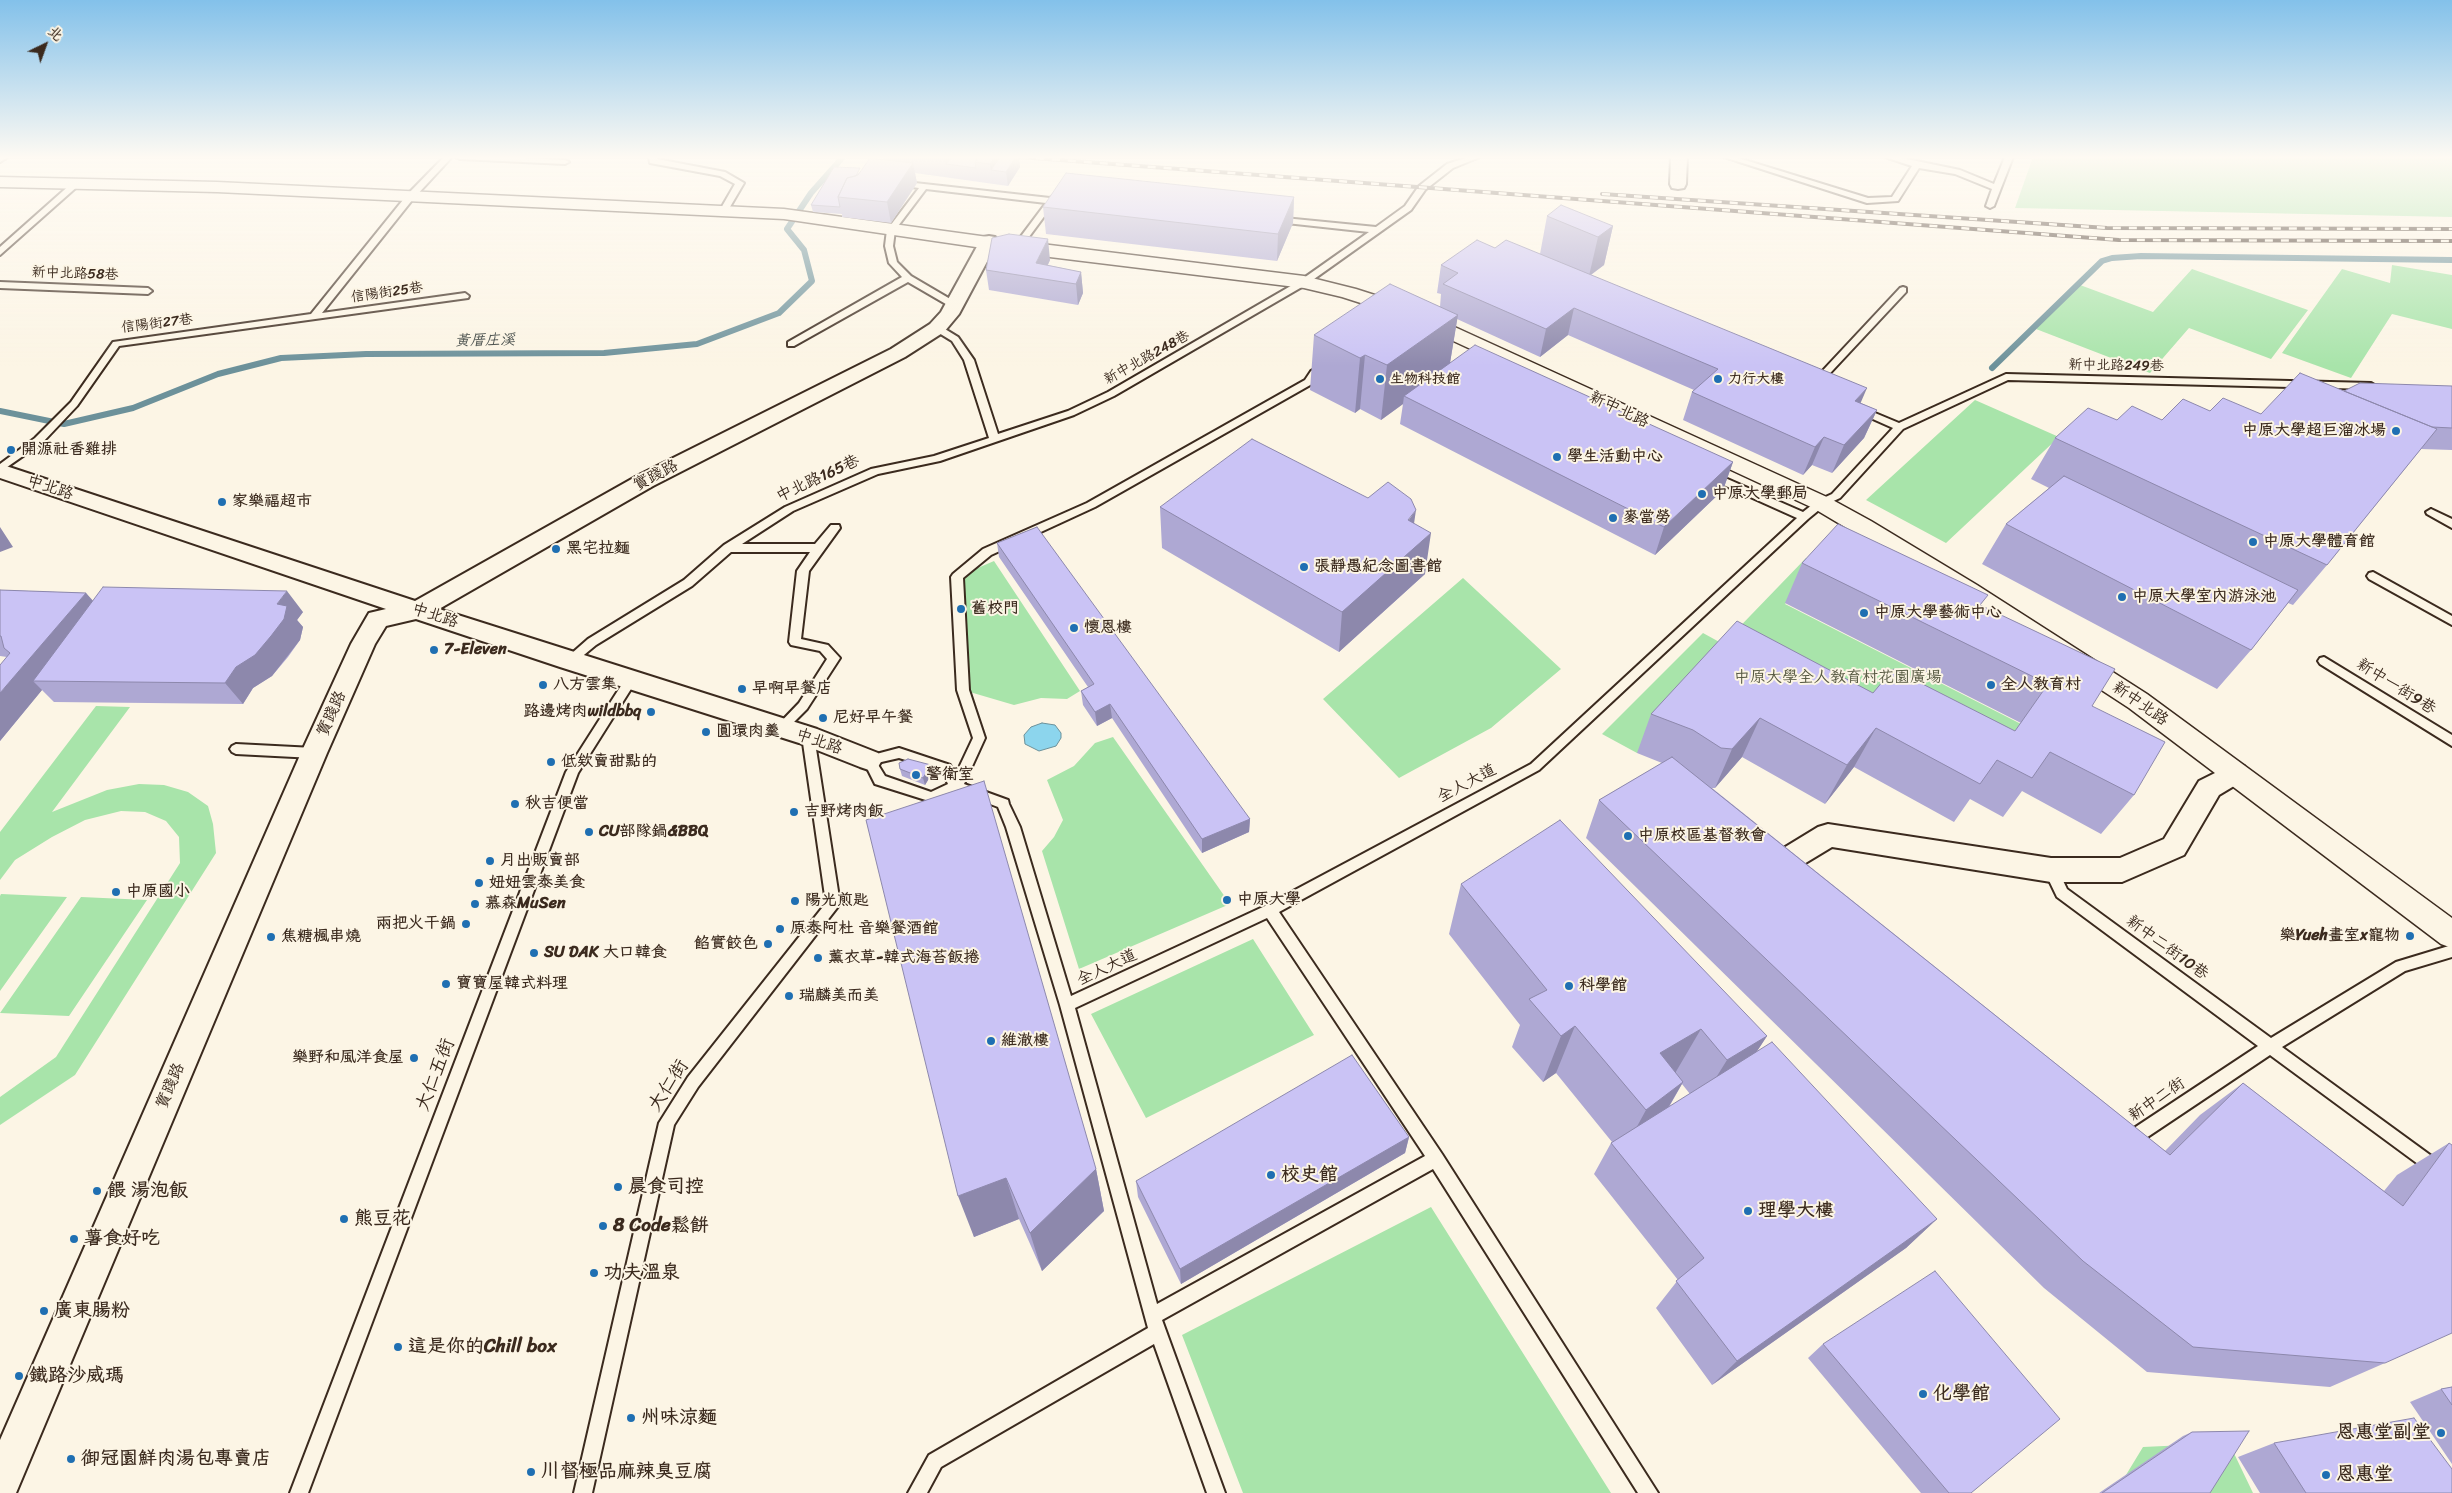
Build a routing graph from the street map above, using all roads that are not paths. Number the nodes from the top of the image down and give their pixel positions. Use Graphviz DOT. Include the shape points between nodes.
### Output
graph roads {
  1 [pos="27,227"];
  2 [pos="386,227"];
  3 [pos="869,227"];
  4 [pos="893,227"];
  5 [pos="1032,227"];
  6 [pos="1348,227"];
  7 [pos="1383,227"];
  8 [pos="891,230"];
  9 [pos="1378,230"];
  10 [pos="989,241"];
  11 [pos="1017,247"];
  12 [pos="1,250"];
  13 [pos="908,278"];
  14 [pos="1304,282"];
  15 [pos="0,285"];
  16 [pos="1903,290"];
  17 [pos="148,291"];
  18 [pos="465,296"];
  19 [pos="954,305"];
  20 [pos="313,318"];
  21 [pos="937,328"];
  22 [pos="791,344"];
  23 [pos="1329,363"];
  24 [pos="2381,386"];
  25 [pos="1811,388"];
  26 [pos="1846,404"];
  27 [pos="1899,427"];
  28 [pos="994,438"];
  29 [pos="0,470"];
  30 [pos="1705,472"];
  31 [pos="1813,510"];
  32 [pos="2431,512"];
  33 [pos="2452,524"];
  34 [pos="835,528"];
  35 [pos="728,548"];
  36 [pos="818,548"];
  37 [pos="2373,576"];
  38 [pos="418,610"];
  39 [pos="2452,622"];
  40 [pos="569,661"];
  41 [pos="2324,661"];
  42 [pos="630,681"];
  43 [pos="780,729"];
  44 [pos="808,736"];
  45 [pos="2452,741"];
  46 [pos="236,749"];
  47 [pos="314,753"];
  48 [pos="869,760"];
  49 [pos="2235,773"];
  50 [pos="956,786"];
  51 [pos="2051,870"];
  52 [pos="1777,877"];
  53 [pos="1270,910"];
  54 [pos="2452,935"];
  55 [pos="2452,951"];
  56 [pos="1066,1005"];
  57 [pos="2271,1046"];
  58 [pos="2118,1147"];
  59 [pos="1436,1159"];
  60 [pos="2452,1181"];
  61 [pos="1155,1324"];
  62 [pos="0,1485"];
  63 [pos="299,1493"];
  64 [pos="584,1493"];
  65 [pos="917,1493"];
  66 [pos="1216,1493"];
  67 [pos="1649,1493"];
  1 -- 12 [label="lane"];
  2 -- 20 [label="lane"];
  3 -- 8 [label="street, 新中北路"];
  4 -- 8 [label="lane"];
  5 -- 11 [label="lane"];
  6 -- 9 [label="lane"];
  7 -- 9 [label="lane"];
  8 -- 10 [label="street, 新中北路"];
  8 -- 13 [label="lane" via="892,263"];
  9 -- 14 [label="lane"];
  10 -- 11 [label="street, 新中北路"];
  10 -- 19 [label="street, 實踐路"];
  11 -- 14 [label="street, 新中北路"];
  13 -- 19 [label="lane"];
  13 -- 22 [label="lane"];
  14 -- 28 [label="lane, 新中北路248巷" via="1110,394 1071,413"];
  14 -- 31 [label="street, 新中北路" via="1399,309"];
  15 -- 17 [label="lane, 新中北路58巷"];
  16 -- 25 [label="lane"];
  18 -- 20 [label="lane, 信陽街25巷"];
  19 -- 21 [label="street, 實踐路"];
  20 -- 29 [label="lane, 信陽街27巷" via="116,344 74,404 39,440"];
  21 -- 28 [label="lane" via="955,340 969,360"];
  21 -- 38 [label="street, 實踐路" via="898,353 645,481"];
  23 -- 50 [label="lane" via="1314,373 1309,382 1091,505 987,552 957,577 964,690 979,738"];
  24 -- 27 [label="lane, 新中北路249巷" via="2006,377"];
  26 -- 27 [label="lane"];
  27 -- 31 [label="lane, 新中北路249巷" via="1836,496"];
  28 -- 35 [label="lane, 中北路165巷" via="936,459 875,471 789,509"];
  29 -- 38 [label="street, 中北路"];
  30 -- 31 [label="lane"];
  31 -- 49 [label="street, 新中北路" via="1968,590 2130,696"];
  31 -- 53 [label="lane, 全人大道" via="1535,767"];
  32 -- 33 [label="lane"];
  34 -- 36 [label="lane"];
  35 -- 36 [label="lane"];
  35 -- 40 [label="lane, 中北路165巷" via="688,583 592,642"];
  36 -- 43 [label="lane" via="803,571 795,642 824,648 834,658 803,706"];
  37 -- 39 [label="lane"];
  38 -- 40 [label="street, 中北路"];
  38 -- 47 [label="street, 實踐路" via="378,619 363,644"];
  40 -- 42 [label="street, 中北路"];
  41 -- 45 [label="lane, 新中一街9巷"];
  42 -- 43 [label="street, 中北路"];
  42 -- 63 [label="lane, 大仁五街" via="572,772"];
  43 -- 44 [label="street, 中北路"];
  44 -- 48 [label="street, 中北路"];
  44 -- 64 [label="lane, 大仁街" via="833,904 693,1082 667,1123"];
  46 -- 47 [label="lane"];
  47 -- 62 [label="street, 實踐路"];
  48 -- 50 [label="lane" via="899,753 921,759 946,768"];
  48 -- 50 [label="lane" via="880,780 932,797"];
  49 -- 51 [label="street" via="2209,788 2174,847 2122,870"];
  49 -- 54 [label="street, 新中北路"];
  50 -- 56 [label="lane" via="1003,804 1013,827"];
  51 -- 52 [label="street" via="1828,834"];
  51 -- 57 [label="lane, 新中二街10巷" via="2062,893"];
  53 -- 56 [label="lane, 全人大道"];
  53 -- 59 [label="lane"];
  55 -- 57 [label="lane, 新中二街" via="2402,966"];
  56 -- 61 [label="lane"];
  57 -- 58 [label="lane, 新中二街"];
  57 -- 60 [label="lane, 新中二街10巷"];
  59 -- 61 [label="lane"];
  59 -- 67 [label="lane"];
  61 -- 65 [label="lane" via="935,1461"];
  61 -- 66 [label="lane"];
}
